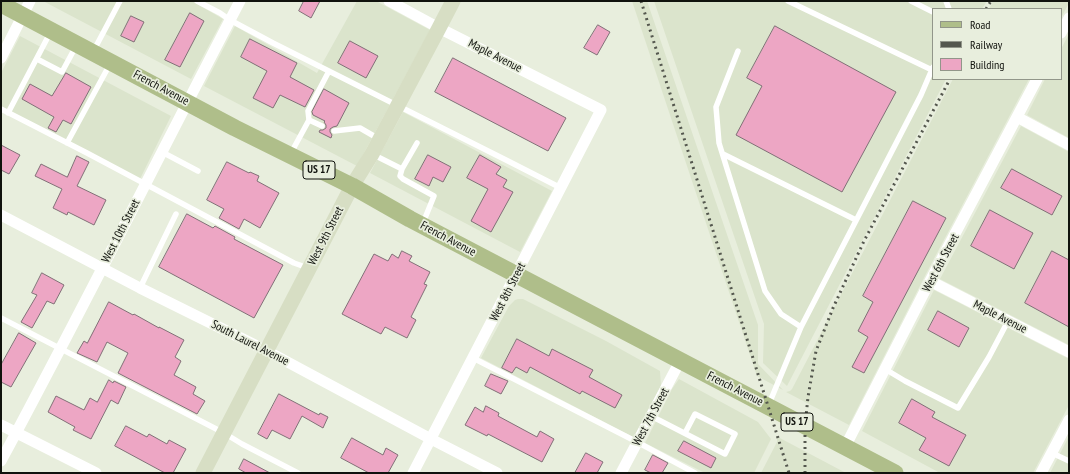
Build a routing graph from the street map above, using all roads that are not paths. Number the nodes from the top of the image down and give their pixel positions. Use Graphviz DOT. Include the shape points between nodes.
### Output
graph roads {
  1 [pos="120,1"];
  2 [pos="197,1"];
  3 [pos="240,1"];
  4 [pos="389,1"];
  5 [pos="453,1"];
  6 [pos="788,1"];
  7 [pos="911,1"];
  8 [pos="1,4"];
  9 [pos="27,8"];
  10 [pos="932,12"];
  11 [pos="1069,18"];
  12 [pos="230,20"];
  13 [pos="439,28"];
  14 [pos="52,31"];
  15 [pos="1062,32"];
  16 [pos="77,44"];
  17 [pos="738,51"];
  18 [pos="93,53"];
  19 [pos="1,58"];
  20 [pos="37,59"];
  21 [pos="111,62"];
  22 [pos="932,69"];
  23 [pos="329,71"];
  24 [pos="1036,80"];
  25 [pos="187,102"];
  26 [pos="398,106"];
  27 [pos="1,109"];
  28 [pos="601,110"];
  29 [pos="8,113"];
  30 [pos="1017,117"];
  31 [pos="309,120"];
  32 [pos="322,126"];
  33 [pos="334,131"];
  34 [pos="380,139"];
  35 [pos="67,143"];
  36 [pos="417,143"];
  37 [pos="1069,145"];
  38 [pos="161,152"];
  39 [pos="372,154"];
  40 [pos="723,154"];
  41 [pos="290,156"];
  42 [pos="402,169"];
  43 [pos="198,171"];
  44 [pos="145,184"];
  45 [pos="352,186"];
  46 [pos="561,188"];
  47 [pos="176,214"];
  48 [pos="1,215"];
  49 [pos="856,220"];
  50 [pos="422,225"];
  51 [pos="102,268"];
  52 [pos="310,269"];
  53 [pos="516,275"];
  54 [pos="930,282"];
  55 [pos="140,288"];
  56 [pos="1,318"];
  57 [pos="1008,321"];
  58 [pos="801,327"];
  59 [pos="60,348"];
  60 [pos="267,351"];
  61 [pos="1069,352"];
  62 [pos="473,358"];
  63 [pos="680,361"];
  64 [pos="885,369"];
  65 [pos="768,406"];
  66 [pos="651,416"];
  67 [pos="1069,420"];
  68 [pos="1,425"];
  69 [pos="16,433"];
  70 [pos="224,433"];
  71 [pos="685,433"];
  72 [pos="431,439"];
  73 [pos="637,442"];
  74 [pos="845,447"];
  75 [pos="1052,453"];
  76 [pos="1,461"];
  77 [pos="1069,461"];
  78 [pos="96,473"];
  79 [pos="203,473"];
  80 [pos="298,473"];
  81 [pos="413,473"];
  82 [pos="497,473"];
  83 [pos="621,473"];
  84 [pos="695,473"];
  85 [pos="895,473"];
  86 [pos="1041,473"];
  1 -- 18 [label="lane"];
  2 -- 12 [label="lane"];
  3 -- 12 [label="street, West 10th Street"];
  4 -- 13 [label="street, Maple Avenue"];
  5 -- 13 [label="street, West 9th Street"];
  6 -- 22 [label="lane"];
  7 -- 10 [label="lane"];
  8 -- 9 [label="main road, French Avenue / US 17"];
  9 -- 14 [label="main road, French Avenue / US 17"];
  9 -- 19 [label="street"];
  11 -- 15 [label="street"];
  12 -- 23 [label="lane"];
  12 -- 25 [label="street, West 10th Street"];
  13 -- 26 [label="street, West 9th Street"];
  13 -- 28 [label="street, Maple Avenue"];
  14 -- 16 [label="main road, French Avenue / US 17"];
  14 -- 20 [label="lane"];
  16 -- 18 [label="main road, French Avenue / US 17"];
  16 -- 20 [label="lane" via="62,72"];
  17 -- 40 [label="lane" via="716,107 719,142"];
  18 -- 21 [label="main road, French Avenue / US 17"];
  20 -- 29 [label="lane"];
  21 -- 25 [label="main road, French Avenue / US 17"];
  21 -- 35 [label="lane"];
  22 -- 49 [label="lane"];
  23 -- 26 [label="lane"];
  23 -- 31 [label="lane" via="308,111"];
  24 -- 30 [label="street, West 6th Street"];
  25 -- 38 [label="street, West 10th Street"];
  25 -- 41 [label="main road, French Avenue / US 17"];
  26 -- 34 [label="street, West 9th Street"];
  26 -- 46 [label="lane"];
  27 -- 29 [label="lane"];
  28 -- 46 [label="street, West 8th Street"];
  29 -- 35 [label="lane"];
  30 -- 37 [label="street"];
  30 -- 54 [label="street, West 6th Street"];
  31 -- 32 [label="lane"];
  31 -- 41 [label="lane"];
  33 -- 34 [label="lane" via="360,128"];
  34 -- 39 [label="street, West 9th Street"];
  35 -- 44 [label="lane"];
  36 -- 42 [label="lane"];
  38 -- 43 [label="lane"];
  38 -- 44 [label="street, West 10th Street"];
  39 -- 42 [label="lane"];
  39 -- 45 [label="street, West 9th Street"];
  40 -- 49 [label="lane"];
  40 -- 58 [label="lane" via="765,291 781,314"];
  41 -- 45 [label="main road, French Avenue / US 17"];
  42 -- 50 [label="lane" via="401,178 434,196"];
  44 -- 51 [label="street, West 10th Street"];
  44 -- 52 [label="lane"];
  45 -- 50 [label="main road, French Avenue / US 17"];
  45 -- 52 [label="street, West 9th Street"];
  46 -- 53 [label="street, West 8th Street"];
  47 -- 55 [label="lane"];
  48 -- 51 [label="street, South Laurel Avenue"];
  49 -- 58 [label="lane"];
  50 -- 53 [label="main road, French Avenue / US 17"];
  51 -- 55 [label="street, South Laurel Avenue"];
  51 -- 59 [label="street, West 10th Street"];
  52 -- 60 [label="street, West 9th Street"];
  53 -- 62 [label="street, West 8th Street"];
  53 -- 63 [label="main road, French Avenue / US 17"];
  54 -- 57 [label="street, Maple Avenue"];
  54 -- 64 [label="street, West 6th Street"];
  55 -- 60 [label="street, South Laurel Avenue"];
  56 -- 59 [label="lane"];
  57 -- 61 [label="street, Maple Avenue"];
  57 -- 64 [label="lane" via="958,408"];
  58 -- 65 [label="lane"];
  59 -- 69 [label="street, West 10th Street"];
  59 -- 70 [label="lane"];
  60 -- 70 [label="street, West 9th Street"];
  60 -- 72 [label="street, South Laurel Avenue"];
  62 -- 72 [label="street, West 8th Street"];
  62 -- 73 [label="lane"];
  63 -- 65 [label="main road, French Avenue / US 17"];
  63 -- 66 [label="street, West 7th Street"];
  64 -- 74 [label="street, West 6th Street"];
  65 -- 74 [label="main road, French Avenue / US 17"];
  66 -- 71 [label="lane"];
  66 -- 73 [label="street, West 7th Street"];
  67 -- 75 [label="street"];
  68 -- 69 [label="street"];
  69 -- 76 [label="street, West 10th Street"];
  69 -- 78 [label="street"];
  70 -- 79 [label="street, West 9th Street"];
  70 -- 80 [label="lane"];
  71 -- 71 [label="lane" via="725,454 735,434 695,414"];
  72 -- 81 [label="street, West 8th Street"];
  72 -- 82 [label="street, South Laurel Avenue"];
  73 -- 83 [label="street, West 7th Street"];
  73 -- 84 [label="lane"];
  74 -- 85 [label="main road, French Avenue / US 17"];
  75 -- 77 [label="lane"];
  75 -- 86 [label="street"];
}
